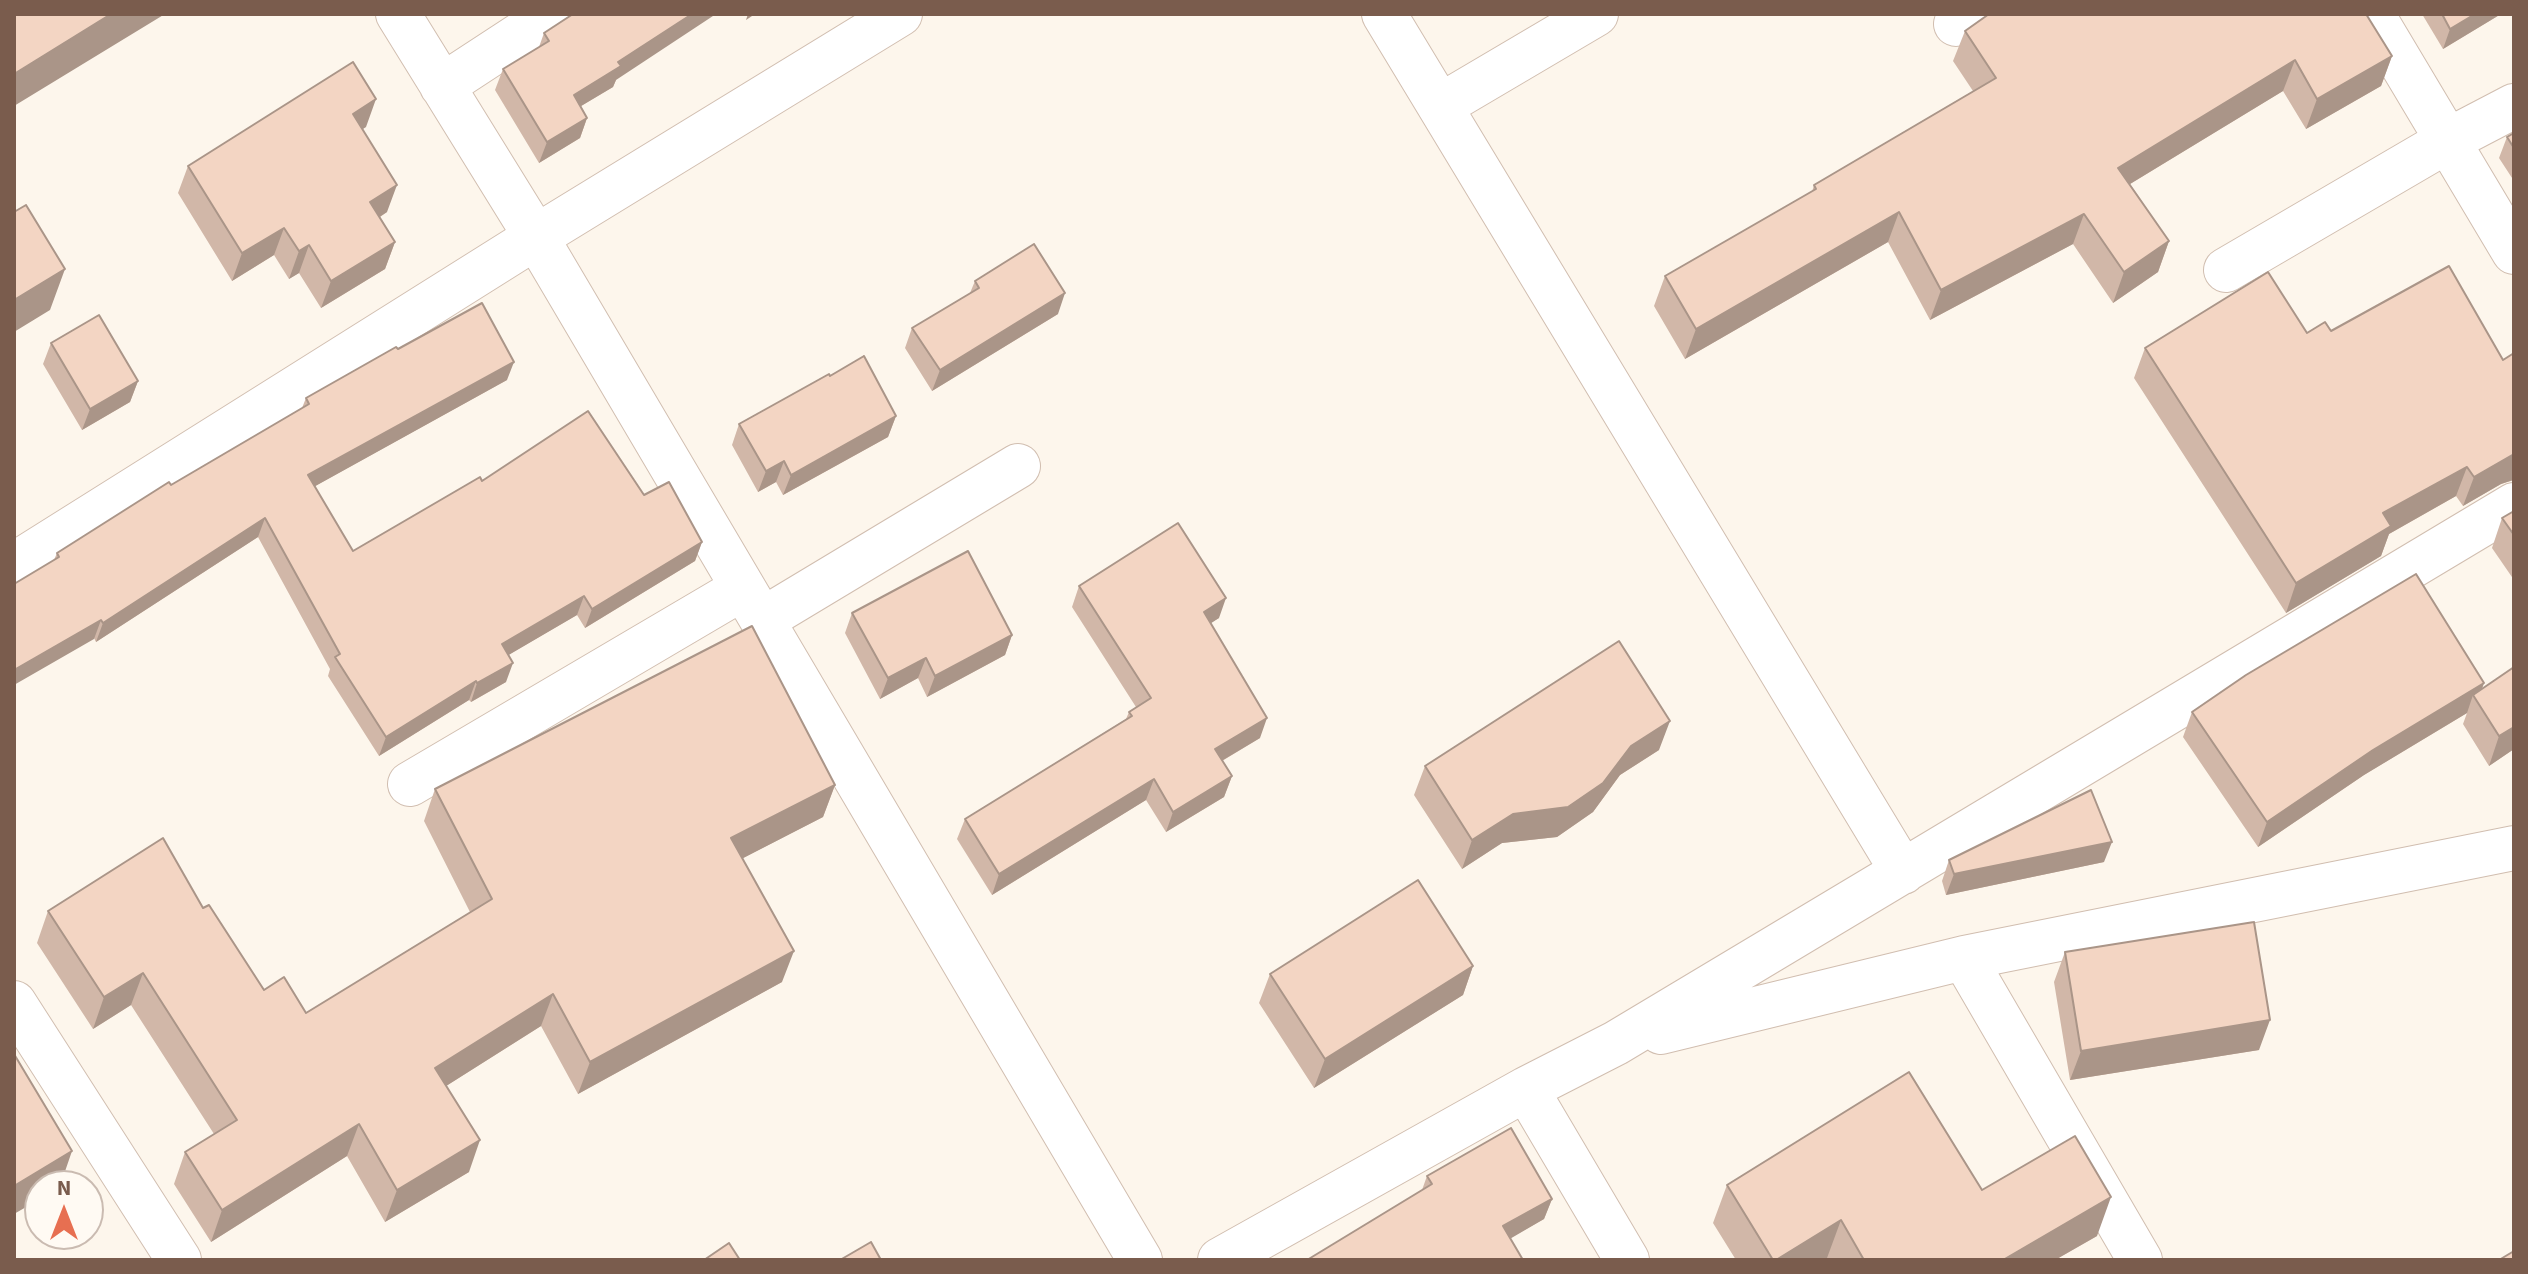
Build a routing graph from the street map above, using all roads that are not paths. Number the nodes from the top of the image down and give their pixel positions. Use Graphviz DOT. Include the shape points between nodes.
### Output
graph roads {
  1 [pos="398,14"];
  2 [pos="552,14"];
  3 [pos="900,14"];
  4 [pos="1384,14"];
  5 [pos="1596,14"];
  6 [pos="2372,14"];
  7 [pos="442,86"];
  8 [pos="1440,106"];
  9 [pos="2514,106"];
  10 [pos="2447,141"];
  11 [pos="536,237"];
  12 [pos="2514,252"];
  13 [pos="2226,270"];
  14 [pos="1018,466"];
  15 [pos="2514,505"];
  16 [pos="14,565"];
  17 [pos="752,604"];
  18 [pos="410,784"];
  19 [pos="2514,848"];
  20 [pos="1903,872"];
  21 [pos="1964,958"];
  22 [pos="14,1003"];
  23 [pos="1616,1043"];
  24 [pos="1526,1089"];
  25 [pos="1241,1255"];
  26 [pos="179,1260"];
  27 [pos="1140,1260"];
  28 [pos="1627,1260"];
  29 [pos="2140,1260"];
  1 -- 7 [label="street"];
  2 -- 7 [label="street"];
  3 -- 11 [label="street"];
  4 -- 8 [label="street"];
  5 -- 8 [label="street"];
  6 -- 10 [label="street"];
  7 -- 11 [label="street"];
  8 -- 20 [label="street"];
  9 -- 10 [label="street"];
  10 -- 12 [label="street"];
  10 -- 13 [label="street"];
  11 -- 16 [label="street"];
  11 -- 17 [label="street"];
  14 -- 17 [label="street"];
  15 -- 20 [label="street"];
  17 -- 18 [label="street"];
  17 -- 27 [label="street"];
  19 -- 21 [label="street"];
  20 -- 23 [label="street"];
  21 -- 23 [label="street"];
  21 -- 29 [label="street"];
  22 -- 26 [label="street"];
  23 -- 24 [label="street"];
  24 -- 25 [label="street"];
  24 -- 28 [label="street"];
}
